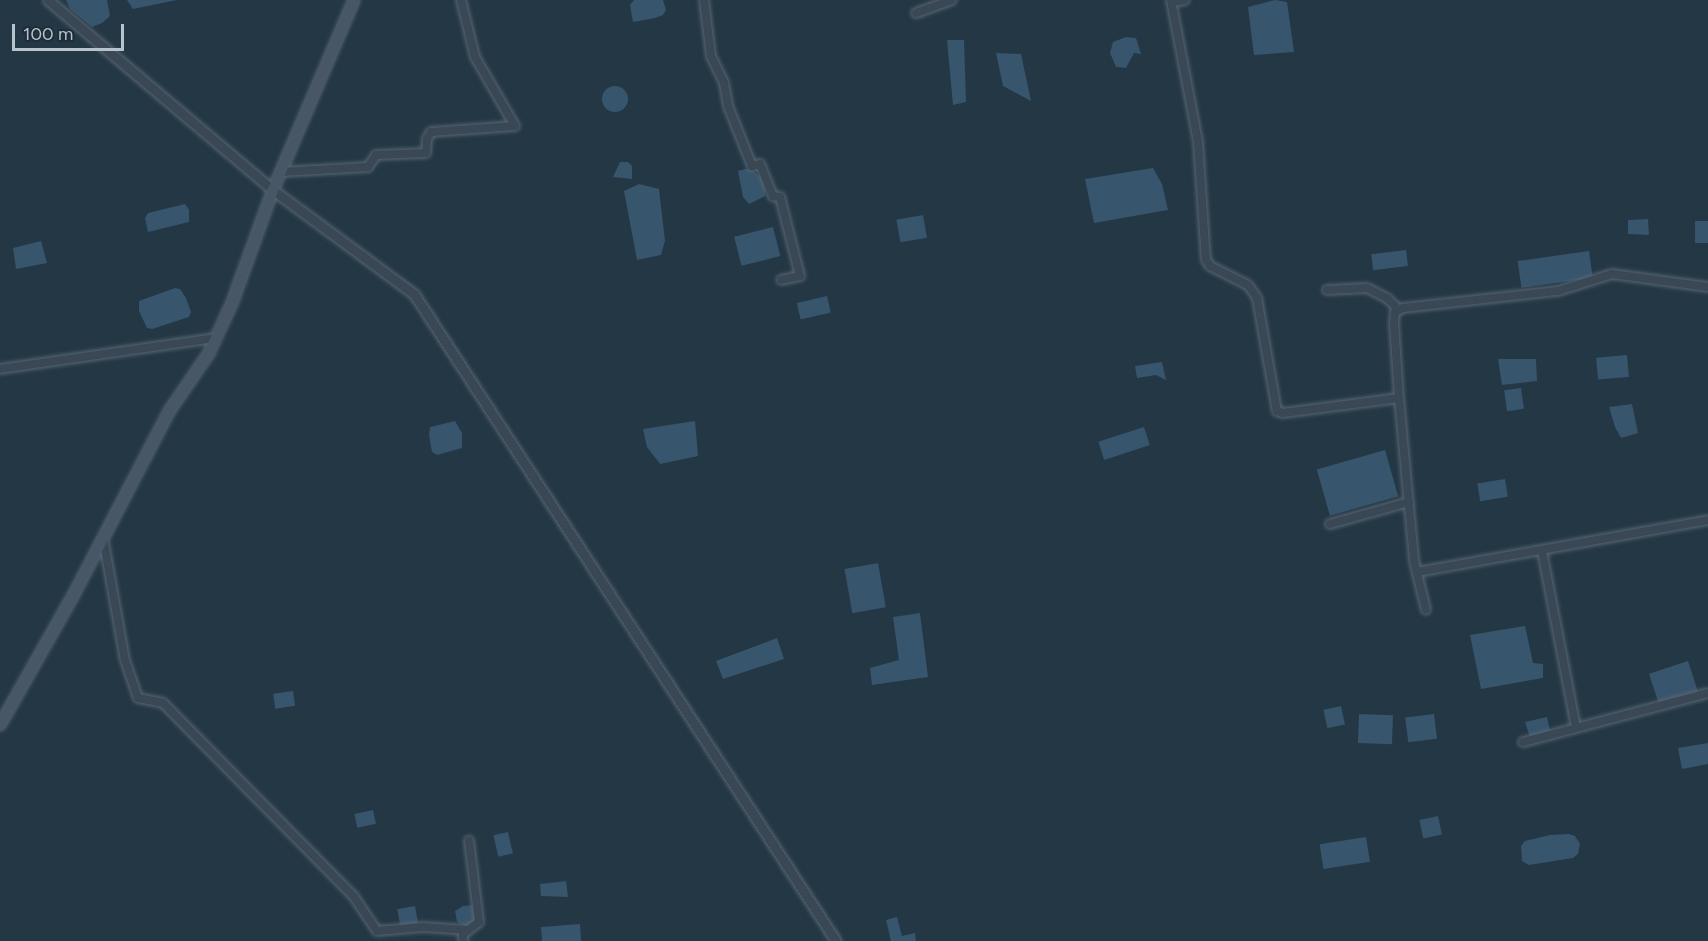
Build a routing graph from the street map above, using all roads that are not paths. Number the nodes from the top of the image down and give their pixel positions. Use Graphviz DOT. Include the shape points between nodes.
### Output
graph roads {
  1 [pos="48,0"];
  2 [pos="354,0"];
  3 [pos="461,0"];
  4 [pos="704,0"];
  5 [pos="952,0"];
  6 [pos="1185,0"];
  7 [pos="1172,1"];
  8 [pos="916,13"];
  9 [pos="281,172"];
  10 [pos="273,190"];
  11 [pos="781,280"];
  12 [pos="1708,287"];
  13 [pos="1327,290"];
  14 [pos="1399,310"];
  15 [pos="216,338"];
  16 [pos="0,369"];
  17 [pos="1399,398"];
  18 [pos="1409,502"];
  19 [pos="1708,520"];
  20 [pos="1330,524"];
  21 [pos="103,537"];
  22 [pos="1542,551"];
  23 [pos="1417,572"];
  24 [pos="1426,610"];
  25 [pos="1708,693"];
  26 [pos="0,724"];
  27 [pos="1576,727"];
  28 [pos="1523,742"];
  29 [pos="469,841"];
  30 [pos="468,930"];
  31 [pos="463,941"];
  32 [pos="836,941"];
  1 -- 10 [label="street"];
  2 -- 9 [label="main road"];
  3 -- 9 [label="street" via="475,57 515,126 431,132 426,153 376,156 368,167"];
  4 -- 11 [label="street" via="711,56 724,83 728,106 752,166 760,164 773,196 780,197 800,276"];
  5 -- 8 [label="street"];
  6 -- 7 [label="street"];
  7 -- 17 [label="street" via="1198,141 1206,260 1209,266 1248,285 1257,298 1275,407 1282,413"];
  9 -- 10 [label="main road"];
  10 -- 15 [label="main road"];
  10 -- 32 [label="street" via="414,294"];
  12 -- 14 [label="street" via="1612,274 1558,291"];
  13 -- 14 [label="street" via="1367,288 1387,298"];
  14 -- 17 [label="street" via="1395,312 1394,323"];
  15 -- 16 [label="street"];
  15 -- 21 [label="main road" via="170,410"];
  17 -- 18 [label="street"];
  18 -- 20 [label="street"];
  18 -- 23 [label="street"];
  19 -- 22 [label="street"];
  21 -- 26 [label="main road"];
  21 -- 30 [label="street" via="125,660 138,698 163,703 354,897 377,931 423,927"];
  22 -- 23 [label="street"];
  22 -- 27 [label="street"];
  23 -- 24 [label="street"];
  25 -- 27 [label="street"];
  27 -- 28 [label="street"];
  29 -- 30 [label="street" via="479,922"];
  30 -- 31 [label="street"];
}
